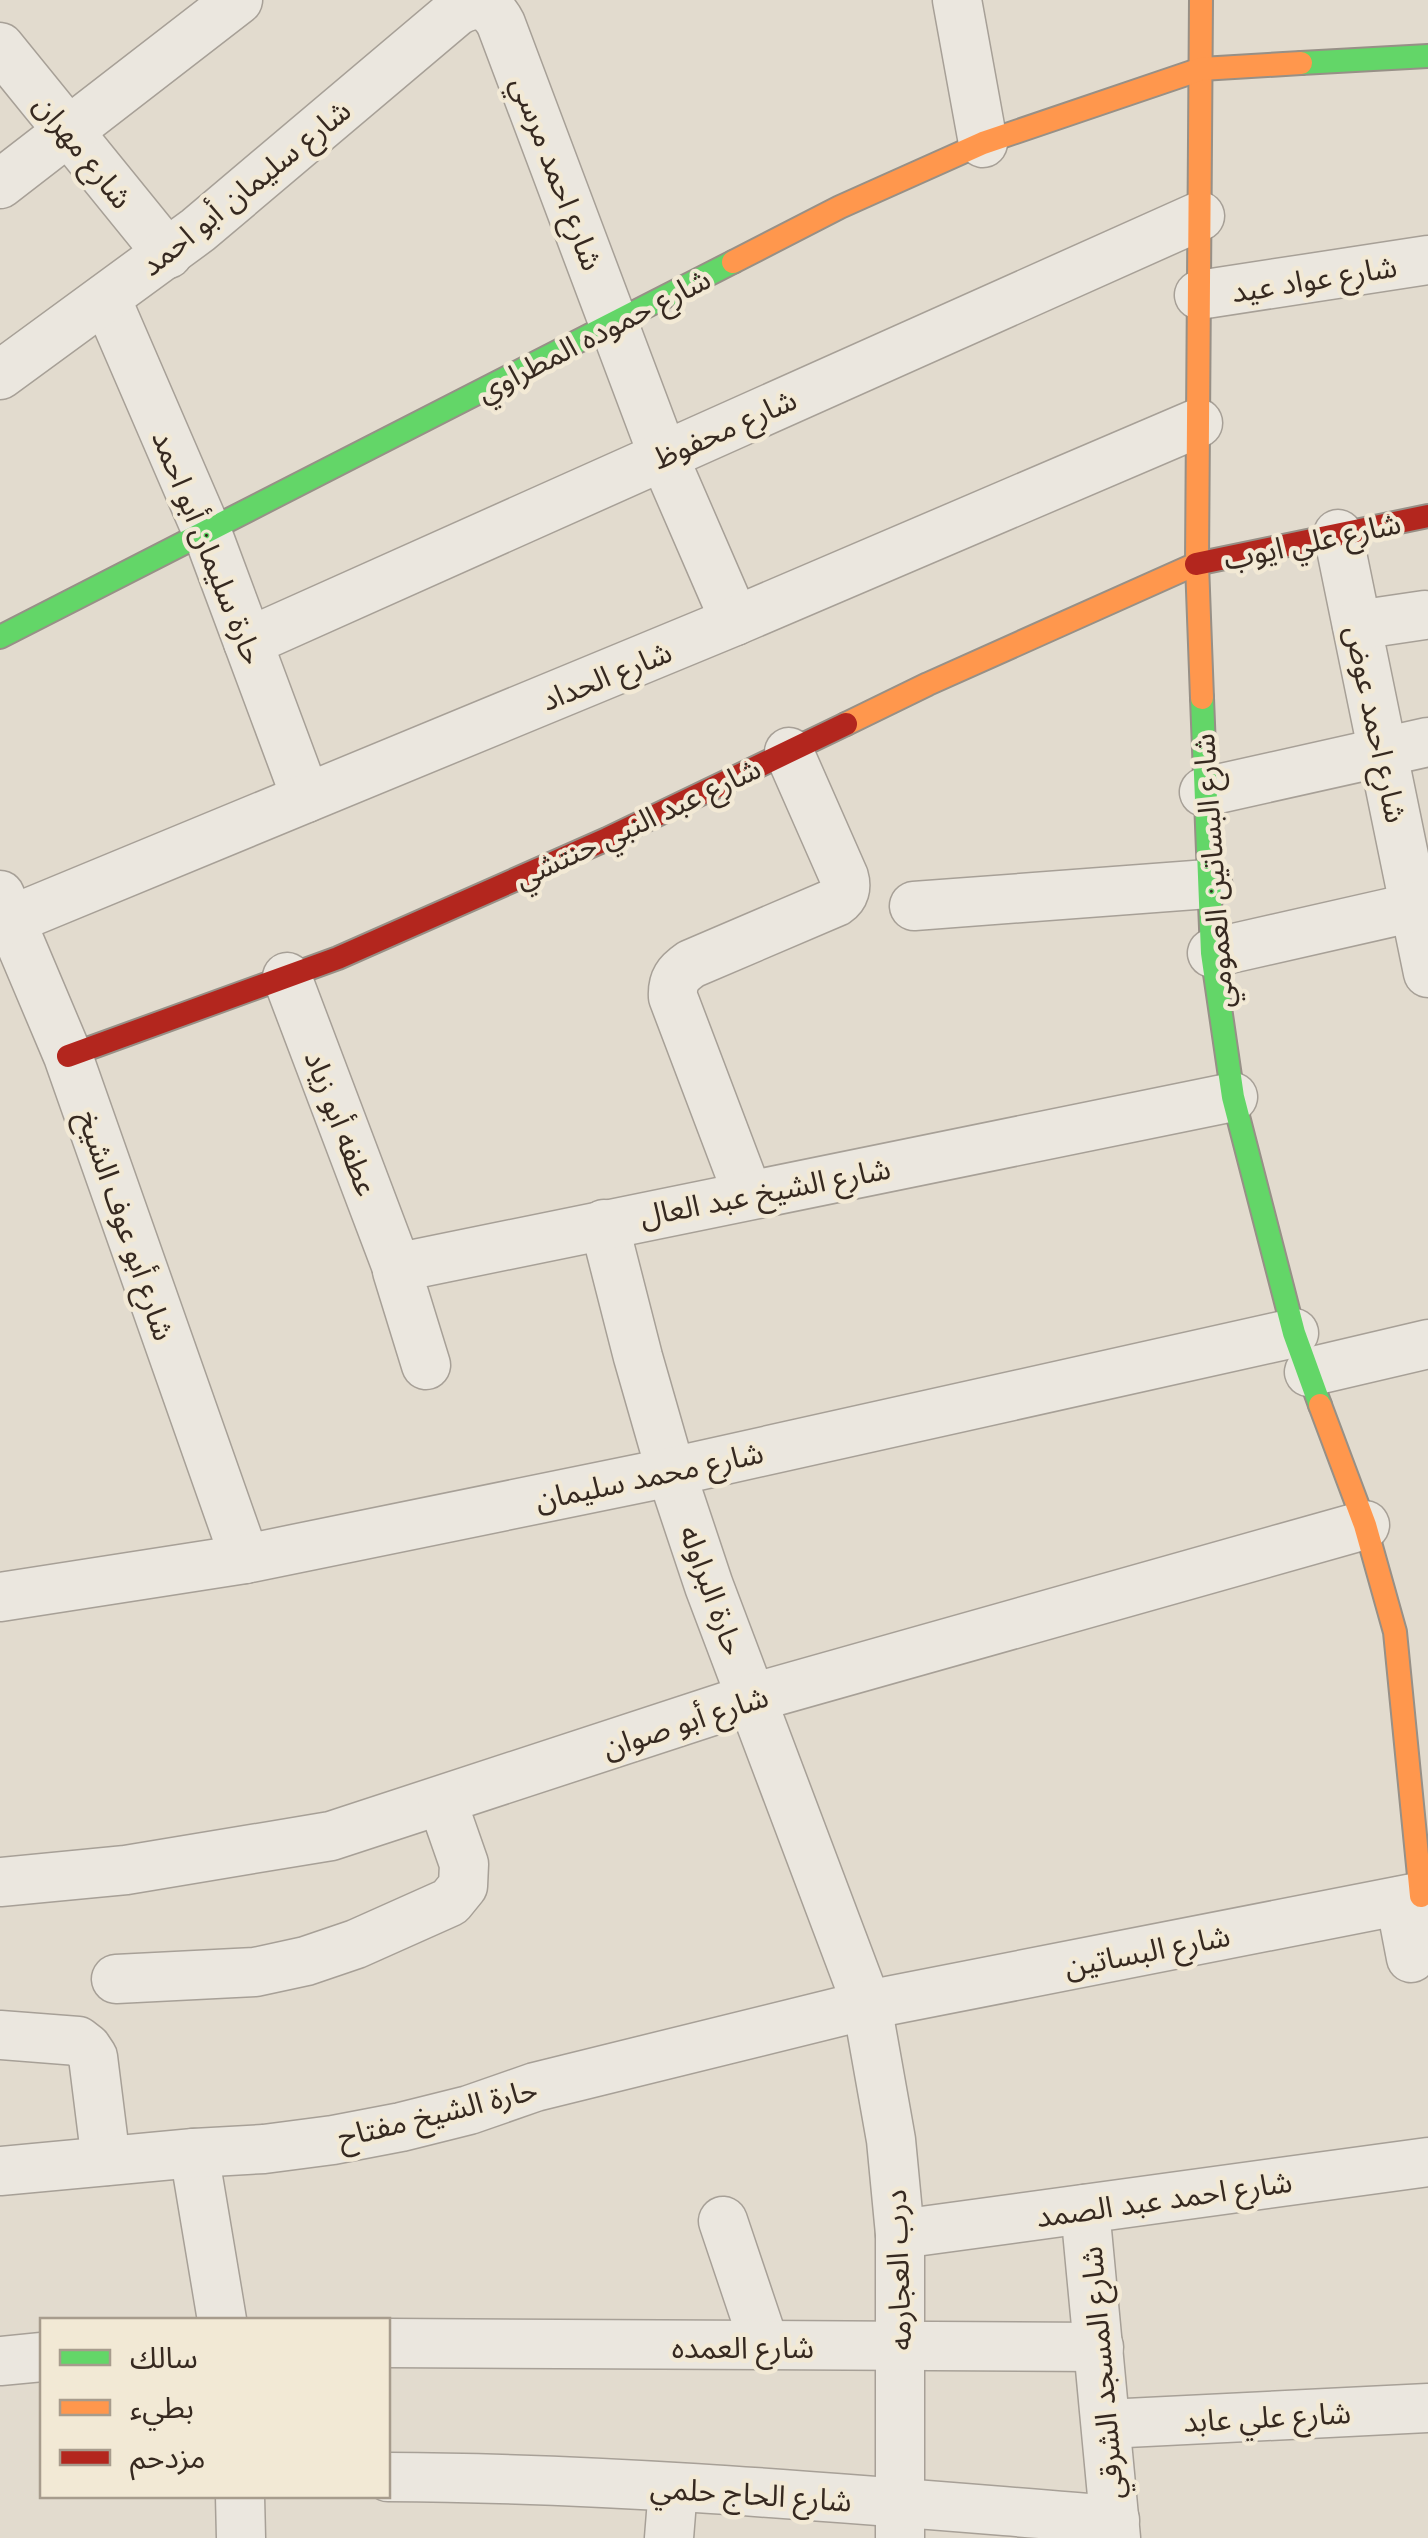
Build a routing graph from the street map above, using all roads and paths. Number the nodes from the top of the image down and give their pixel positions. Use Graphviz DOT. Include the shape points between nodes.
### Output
graph roads {
  1 [pos="238,0"];
  2 [pos="957,0"];
  3 [pos="1202,0"];
  4 [pos="488,7"];
  5 [pos="0,47"];
  6 [pos="1428,56"];
  7 [pos="1202,69"];
  8 [pos="68,132"];
  9 [pos="983,144"];
  10 [pos="0,184"];
  11 [pos="1200,216"];
  12 [pos="168,254"];
  13 [pos="1428,260"];
  14 [pos="1200,295"];
  15 [pos="106,298"];
  16 [pos="614,322"];
  17 [pos="0,375"];
  18 [pos="1198,423"];
  19 [pos="663,455"];
  20 [pos="1428,516"];
  21 [pos="208,532"];
  22 [pos="1338,534"];
  23 [pos="1197,564"];
  24 [pos="1425,615"];
  25 [pos="735,622"];
  26 [pos="1356,625"];
  27 [pos="0,636"];
  28 [pos="248,642"];
  29 [pos="1405,747"];
  30 [pos="789,752"];
  31 [pos="1204,792"];
  32 [pos="306,798"];
  33 [pos="1208,884"];
  34 [pos="1421,905"];
  35 [pos="914,906"];
  36 [pos="6,907"];
  37 [pos="1212,953"];
  38 [pos="1428,973"];
  39 [pos="287,977"];
  40 [pos="68,1056"];
  41 [pos="1233,1097"];
  42 [pos="748,1195"];
  43 [pos="604,1224"];
  44 [pos="398,1268"];
  45 [pos="1428,1344"];
  46 [pos="1301,1352"];
  47 [pos="426,1366"];
  48 [pos="671,1472"];
  49 [pos="1364,1525"];
  50 [pos="245,1559"];
  51 [pos="0,1596"];
  52 [pos="1411,1629"];
  53 [pos="752,1698"];
  54 [pos="442,1801"];
  55 [pos="1420,1804"];
  56 [pos="0,1882"];
  57 [pos="1416,1897"];
  58 [pos="1411,1958"];
  59 [pos="116,1979"];
  60 [pos="866,2006"];
  61 [pos="0,2035"];
  62 [pos="194,2153"];
  63 [pos="106,2161"];
  64 [pos="1428,2162"];
  65 [pos="0,2171"];
  66 [pos="1085,2209"];
  67 [pos="723,2221"];
  68 [pos="900,2234"];
  69 [pos="222,2318"];
  70 [pos="390,2343"];
  71 [pos="765,2346"];
  72 [pos="900,2347"];
  73 [pos="1099,2347"];
  74 [pos="40,2357"];
  75 [pos="0,2361"];
  76 [pos="1428,2408"];
  77 [pos="1106,2424"];
  78 [pos="390,2477"];
  79 [pos="673,2488"];
  80 [pos="240,2498"];
  81 [pos="900,2521"];
  82 [pos="1116,2529"];
  83 [pos="242,2538"];
  84 [pos="669,2538"];
  1 -- 8 [label="street"];
  2 -- 9 [label="street"];
  3 -- 7 [label="street, شارع البساتين العمومي"];
  4 -- 12 [label="street, شارع سليمان أبو احمد" via="476,3 456,12"];
  4 -- 16 [label="street, شارع احمد مرسي" via="502,24"];
  5 -- 8 [label="street, شارع مهران"];
  6 -- 7 [label="street, شارع حموده المطراوي"];
  7 -- 9 [label="street, شارع حموده المطراوي"];
  7 -- 11 [label="street, شارع البساتين العمومي"];
  8 -- 10 [label="street"];
  8 -- 12 [label="street, شارع مهران"];
  9 -- 16 [label="street, شارع حموده المطراوي" via="840,207"];
  11 -- 14 [label="street, شارع البساتين العمومي"];
  11 -- 19 [label="street, شارع محفوظ"];
  12 -- 15 [label="street, شارع سليمان أبو احمد"];
  13 -- 14 [label="street, شارع عواد عيد"];
  14 -- 18 [label="street, شارع البساتين العمومي"];
  15 -- 17 [label="street, شارع سليمان أبو احمد"];
  15 -- 21 [label="street, حارة سليمان أبو احمد"];
  16 -- 19 [label="street, شارع احمد مرسي"];
  16 -- 21 [label="street, شارع حموده المطراوي"];
  18 -- 23 [label="street, شارع البساتين العمومي"];
  18 -- 25 [label="street, شارع الحداد"];
  19 -- 25 [label="street, شارع احمد مرسي"];
  19 -- 28 [label="street, شارع محفوظ"];
  20 -- 22 [label="street, شارع علي ايوب"];
  21 -- 27 [label="street, شارع حموده المطراوي"];
  21 -- 28 [label="street, حارة سليمان أبو احمد"];
  22 -- 23 [label="street, شارع علي ايوب"];
  22 -- 26 [label="street, شارع احمد عوض"];
  23 -- 30 [label="street, شارع عبد النبي حنتشي"];
  23 -- 31 [label="street, شارع البساتين العمومي"];
  24 -- 26 [label="street"];
  25 -- 32 [label="street, شارع الحداد"];
  26 -- 29 [label="street, شارع احمد عوض"];
  28 -- 32 [label="street, حارة سليمان أبو احمد"];
  29 -- 31 [label="street"];
  29 -- 34 [label="street, شارع احمد عوض"];
  30 -- 39 [label="street, شارع عبد النبي حنتشي"];
  30 -- 42 [label="street" via="844,877 844,894 691,964 672,988"];
  31 -- 33 [label="street, شارع البساتين العمومي"];
  32 -- 36 [label="street, شارع الحداد"];
  33 -- 35 [label="street"];
  33 -- 37 [label="street, شارع البساتين العمومي"];
  34 -- 37 [label="street"];
  34 -- 38 [label="street, شارع احمد عوض"];
  36 -- 40 [label="street, شارع أبو عوف الشيخ"];
  37 -- 41 [label="street, شارع البساتين العمومي"];
  39 -- 40 [label="street, شارع عبد النبي حنتشي"];
  39 -- 44 [label="street, عطفه أبو زياد"];
  40 -- 50 [label="street, شارع أبو عوف الشيخ"];
  41 -- 42 [label="street, شارع الشيخ عبد العال"];
  41 -- 46 [label="street, شارع البساتين العمومي"];
  42 -- 43 [label="street, شارع الشيخ عبد العال"];
  43 -- 44 [label="street, شارع الشيخ عبد العال"];
  43 -- 48 [label="street, حارة البراوله"];
  44 -- 47 [label="street"];
  45 -- 46 [label="street, شارع محمد سليمان"];
  46 -- 48 [label="street, شارع محمد سليمان"];
  46 -- 49 [label="street, شارع البساتين العمومي"];
  48 -- 50 [label="street, شارع محمد سليمان"];
  48 -- 53 [label="street, حارة البراوله"];
  49 -- 52 [label="street, شارع البساتين العمومي"];
  49 -- 53 [label="street, شارع أبو صوان"];
  50 -- 51 [label="street, شارع محمد سليمان"];
  52 -- 55 [label="street, شارع البساتين العمومي"];
  53 -- 54 [label="street, شارع أبو صوان"];
  53 -- 60 [label="street, حارة البراوله"];
  54 -- 56 [label="street, شارع أبو صوان" via="331,1836 126,1870"];
  54 -- 59 [label="street" via="464,1864 463,1886 450,1902 306,1962 255,1972"];
  55 -- 57 [label="street, شارع البساتين العمومي"];
  57 -- 58 [label="street"];
  57 -- 60 [label="street, شارع البساتين"];
  60 -- 62 [label="street, حارة الشيخ مفتاح" via="535,2087 402,2127"];
  60 -- 68 [label="street, درب العجارمه" via="892,2140"];
  61 -- 63 [label="street" via="67,2039 87,2048"];
  62 -- 63 [label="street, حارة الشيخ مفتاح"];
  62 -- 69 [label="street"];
  63 -- 65 [label="street, حارة الشيخ مفتاح"];
  64 -- 66 [label="street, شارع احمد عبد الصمد"];
  66 -- 68 [label="street, شارع احمد عبد الصمد"];
  66 -- 73 [label="street, شارع المسجد الشرقي"];
  67 -- 71 [label="street"];
  68 -- 72 [label="street, درب العجارمه"];
  70 -- 71 [label="street, شارع العمده"];
  71 -- 72 [label="street, شارع العمده"];
  72 -- 73 [label="street, شارع العمده"];
  72 -- 81 [label="street, درب العجارمه"];
  73 -- 77 [label="street, شارع المسجد الشرقي"];
  74 -- 75 [label="street"];
  76 -- 77 [label="street, شارع علي عابد"];
  77 -- 82 [label="street, شارع المسجد الشرقي"];
  78 -- 79 [label="street, شارع الحاج حلمي"];
  79 -- 81 [label="street, شارع الحاج حلمي"];
  79 -- 84 [label="street"];
  80 -- 83 [label="street"];
  81 -- 82 [label="street, شارع الحاج حلمي"];
}
